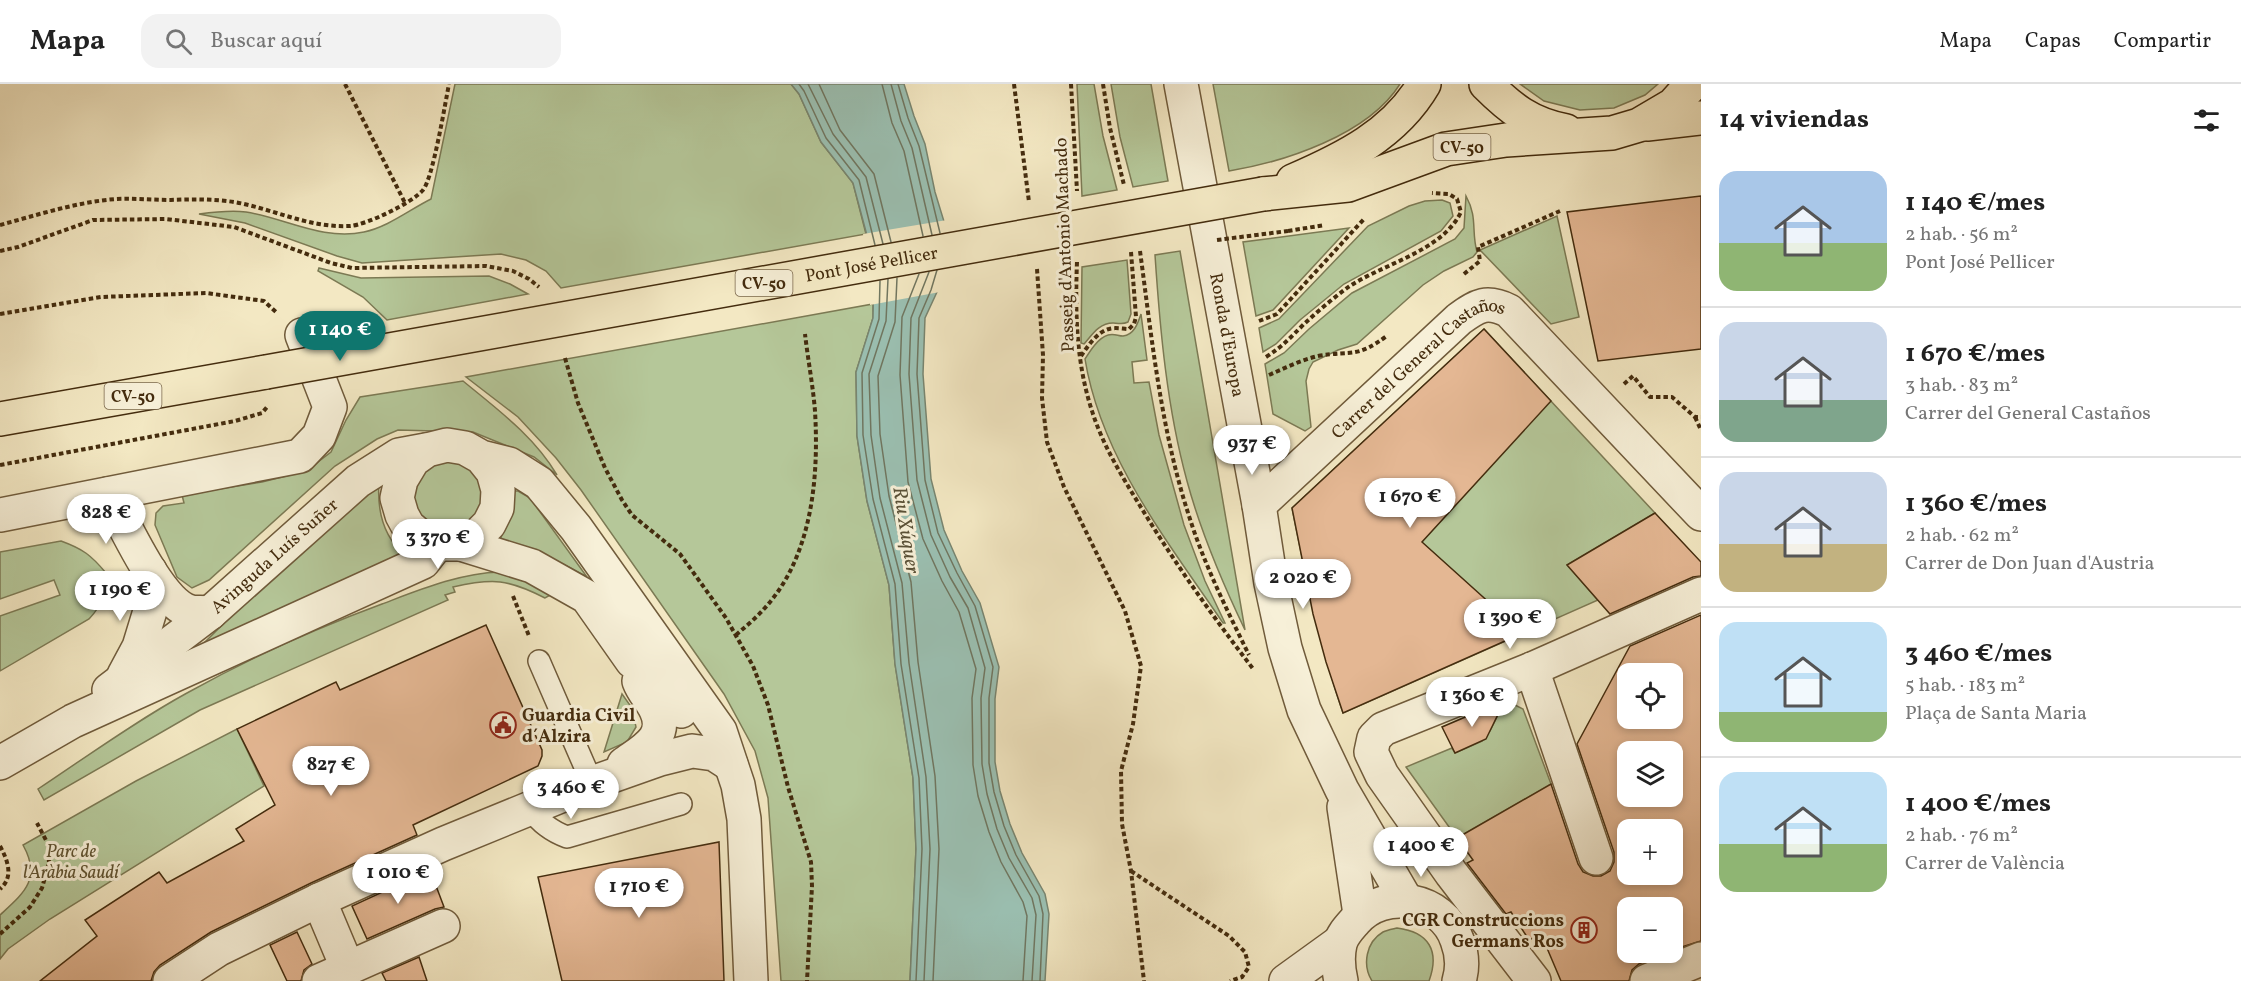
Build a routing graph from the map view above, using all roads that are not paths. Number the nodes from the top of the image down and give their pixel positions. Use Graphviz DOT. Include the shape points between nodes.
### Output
graph roads {
  1 [pos="1180,84"];
  2 [pos="1424,84"];
  3 [pos="1486,84"];
  4 [pos="1692,84"];
  5 [pos="1701,118"];
  6 [pos="1639,124"];
  7 [pos="1582,134"];
  8 [pos="1263,194"];
  9 [pos="302,335"];
  10 [pos="0,419"];
  11 [pos="428,450"];
  12 [pos="481,457"];
  13 [pos="108,494"];
  14 [pos="1259,505"];
  15 [pos="1701,513"];
  16 [pos="0,515"];
  17 [pos="449,544"];
  18 [pos="150,571"];
  19 [pos="1701,594"];
  20 [pos="210,613"];
  21 [pos="538,661"];
  22 [pos="632,661"];
  23 [pos="1532,669"];
  24 [pos="120,681"];
  25 [pos="73,721"];
  26 [pos="723,759"];
  27 [pos="0,763"];
  28 [pos="596,782"];
  29 [pos="1342,790"];
  30 [pos="681,804"];
  31 [pos="530,809"];
  32 [pos="1596,858"];
  33 [pos="319,900"];
  34 [pos="1406,900"];
  35 [pos="1360,914"];
  36 [pos="443,926"];
  37 [pos="1340,942"];
  38 [pos="1701,959"];
  39 [pos="334,975"];
  40 [pos="1462,978"];
  41 [pos="170,981"];
  42 [pos="751,981"];
  43 [pos="1286,981"];
  44 [pos="1341,981"];
  45 [pos="1534,981"];
  46 [pos="1647,981"];
  1 -- 14 [label="street, Ronda d'Europa"];
  2 -- 8 [label="main road, CV-50" via="1397,120 1372,140 1330,165"];
  3 -- 7 [label="main road, CV-50" via="1512,109 1545,127"];
  4 -- 6 [label="main road, CV-50" via="1673,105"];
  5 -- 6 [label="main road, CV-50"];
  6 -- 7 [label="main road, CV-50" via="1612,132"];
  7 -- 8 [label="main road, CV-50" via="1446,149 1348,185"];
  8 -- 10 [label="main road, Pont José Pellicer / CV-50, bridge" via="269,388"];
  9 -- 13 [label="street" via="330,407 318,436 300,456"];
  11 -- 12 [label="street" via="447,445 465,448"];
  11 -- 17 [label="street" via="413,460 401,480 398,498 408,526 421,537"];
  11 -- 20 [label="street, Avinguda Luís Suñer" via="399,455 358,481"];
  12 -- 17 [label="street" via="493,472 497,508 476,537"];
  12 -- 26 [label="street" via="509,464 539,483 576,528 720,731"];
  13 -- 16 [label="street"];
  13 -- 18 [label="street"];
  14 -- 15 [label="street, Carrer del General Castaños" via="1459,319 1480,305 1490,305 1509,311"];
  14 -- 29 [label="street, Ronda d'Europa" via="1288,658 1304,710"];
  17 -- 22 [label="street" via="532,566 586,597"];
  17 -- 25 [label="street, Avinguda Luís Suñer" via="423,562"];
  18 -- 20 [label="street" via="171,599 190,611"];
  18 -- 24 [label="street" via="150,611 139,647"];
  19 -- 23 [label="street"];
  20 -- 24 [label="street, Avinguda Luís Suñer"];
  21 -- 28 [label="lane"];
  22 -- 26 [label="street" via="657,679"];
  22 -- 28 [label="street" via="642,688 656,709 659,728 654,743"];
  23 -- 32 [label="street"];
  23 -- 45 [label="street" via="1383,729 1374,738 1371,752 1382,775 1451,873"];
  24 -- 25 [label="street, Avinguda Luís Suñer"];
  25 -- 27 [label="street, Avinguda Luís Suñer"];
  26 -- 28 [label="street" via="692,751"];
  26 -- 42 [label="street" via="744,819"];
  28 -- 31 [label="street"];
  29 -- 34 [label="street"];
  29 -- 35 [label="street"];
  30 -- 31 [label="lane" via="567,837 553,832"];
  31 -- 33 [label="street"];
  33 -- 39 [label="street"];
  33 -- 41 [label="street" via="219,949"];
  34 -- 35 [label="street" via="1385,902"];
  34 -- 40 [label="street" via="1429,907 1454,931 1461,951"];
  35 -- 37 [label="street"];
  36 -- 39 [label="street"];
  37 -- 43 [label="street"];
  37 -- 44 [label="street" via="1337,963"];
  38 -- 46 [label="street"];
}
